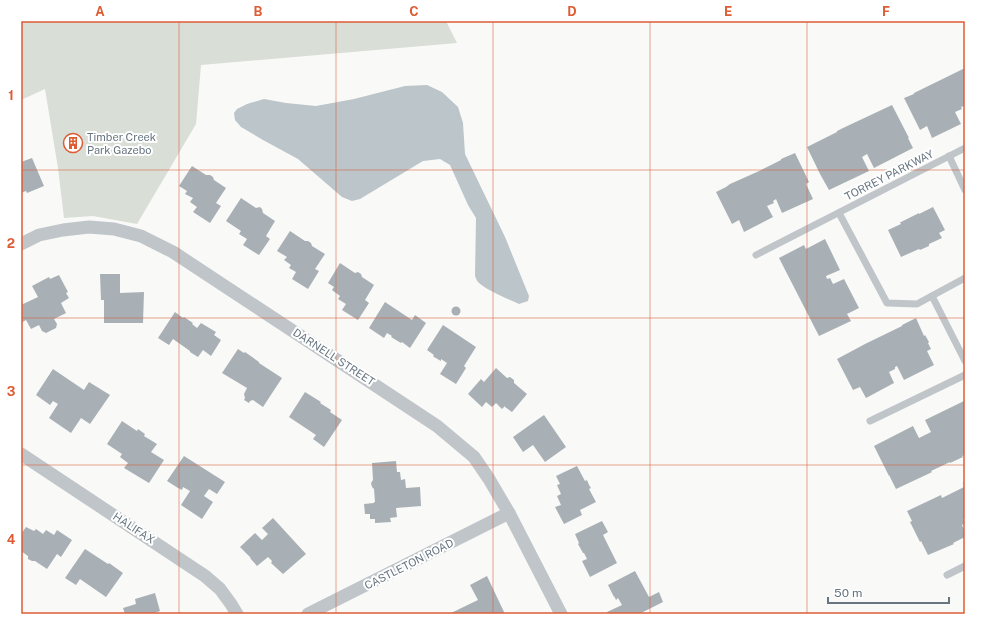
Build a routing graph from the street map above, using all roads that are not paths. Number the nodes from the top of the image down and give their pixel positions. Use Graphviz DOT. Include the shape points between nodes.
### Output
graph roads {
  1 [pos="965,148"];
  2 [pos="949,156"];
  3 [pos="965,190"];
  4 [pos="839,213"];
  5 [pos="21,244"];
  6 [pos="756,255"];
  7 [pos="964,281"];
  8 [pos="932,296"];
  9 [pos="965,361"];
  10 [pos="965,375"];
  11 [pos="870,421"];
  12 [pos="21,454"];
  13 [pos="509,513"];
  14 [pos="965,566"];
  15 [pos="947,575"];
  16 [pos="236,614"];
  17 [pos="308,614"];
  18 [pos="561,614"];
  1 -- 2 [label="lane, TORREY PARKWAY"];
  2 -- 3 [label="lane, TORREY PARKWAY"];
  2 -- 4 [label="lane, TORREY PARKWAY"];
  4 -- 6 [label="lane, TORREY PARKWAY"];
  4 -- 8 [label="lane, TORREY PARKWAY" via="887,303 917,304"];
  5 -- 13 [label="street, DARNELL STREET" via="39,235 89,227 114,229 141,236 173,252 437,426 474,457"];
  7 -- 8 [label="lane, TORREY PARKWAY"];
  8 -- 9 [label="lane"];
  10 -- 11 [label="lane"];
  12 -- 16 [label="street, HALIFAX" via="206,576 220,589"];
  13 -- 17 [label="street, CASTLETON ROAD"];
  13 -- 18 [label="street, DARNELL STREET"];
  14 -- 15 [label="lane"];
}
